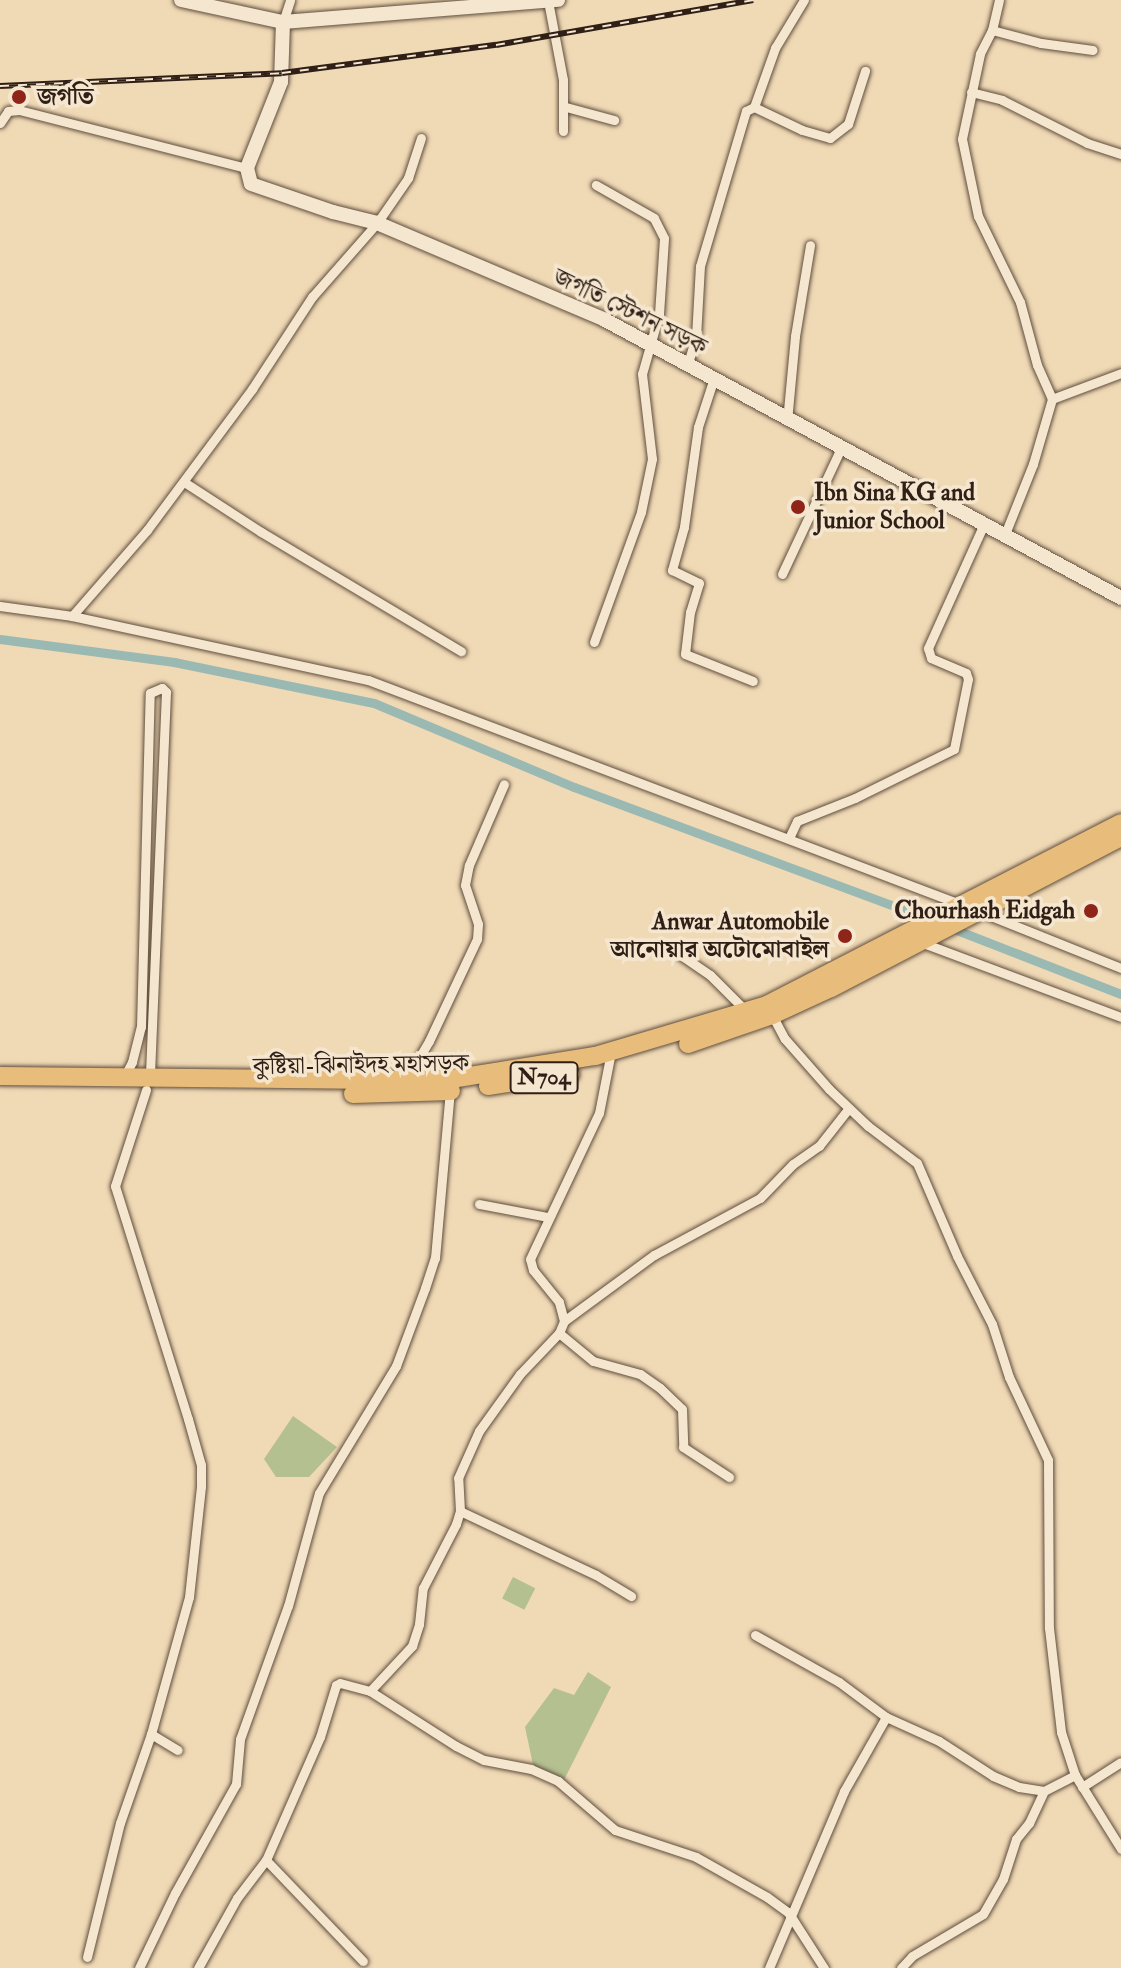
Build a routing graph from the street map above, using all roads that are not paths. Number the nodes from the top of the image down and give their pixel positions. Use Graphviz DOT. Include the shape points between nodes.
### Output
graph roads {
  1 [pos="181,0"];
  2 [pos="290,0"];
  3 [pos="804,0"];
  4 [pos="999,0"];
  5 [pos="553,1"];
  6 [pos="283,22"];
  7 [pos="992,30"];
  8 [pos="1093,50"];
  9 [pos="865,71"];
  10 [pos="971,92"];
  11 [pos="566,107"];
  12 [pos="754,107"];
  13 [pos="614,120"];
  14 [pos="0,123"];
  15 [pos="563,131"];
  16 [pos="421,138"];
  17 [pos="1121,154"];
  18 [pos="247,168"];
  19 [pos="596,185"];
  20 [pos="377,223"];
  21 [pos="810,245"];
  22 [pos="650,342"];
  23 [pos="688,363"];
  24 [pos="1121,373"];
  25 [pos="714,378"];
  26 [pos="1052,399"];
  27 [pos="787,421"];
  28 [pos="841,448"];
  29 [pos="184,482"];
  30 [pos="984,524"];
  31 [pos="1005,534"];
  32 [pos="782,574"];
  33 [pos="1121,598"];
  34 [pos="0,606"];
  35 [pos="72,616"];
  36 [pos="594,642"];
  37 [pos="461,651"];
  38 [pos="753,681"];
  39 [pos="504,784"];
  40 [pos="1119,831"];
  41 [pos="789,838"];
  42 [pos="969,911"];
  43 [pos="915,938"];
  44 [pos="672,949"];
  45 [pos="1121,968"];
  46 [pos="745,1010"];
  47 [pos="770,1010"];
  48 [pos="1121,1017"];
  49 [pos="610,1059"];
  50 [pos="0,1076"];
  51 [pos="406,1080"];
  52 [pos="137,1083"];
  53 [pos="450,1085"];
  54 [pos="0,1087"];
  55 [pos="849,1108"];
  56 [pos="479,1204"];
  57 [pos="548,1217"];
  58 [pos="564,1321"];
  59 [pos="559,1333"];
  60 [pos="729,1477"];
  61 [pos="460,1511"];
  62 [pos="631,1596"];
  63 [pos="755,1635"];
  64 [pos="370,1691"];
  65 [pos="886,1717"];
  66 [pos="151,1734"];
  67 [pos="178,1750"];
  68 [pos="1121,1762"];
  69 [pos="1075,1775"];
  70 [pos="1082,1787"];
  71 [pos="1044,1791"];
  72 [pos="1121,1849"];
  73 [pos="266,1860"];
  74 [pos="790,1915"];
  75 [pos="87,1957"];
  76 [pos="363,1961"];
  77 [pos="139,1968"];
  78 [pos="198,1968"];
  79 [pos="769,1968"];
  80 [pos="824,1968"];
  81 [pos="901,1968"];
  1 -- 6 [label="street"];
  2 -- 6 [label="street"];
  3 -- 12 [label="street" via="775,48"];
  4 -- 7 [label="street"];
  5 -- 6 [label="street"];
  5 -- 11 [label="street"];
  6 -- 18 [label="street" via="281,82"];
  7 -- 8 [label="street"];
  7 -- 10 [label="street"];
  9 -- 12 [label="street" via="848,124 830,138"];
  10 -- 17 [label="street" via="1002,100 1087,143"];
  10 -- 26 [label="street" via="962,139 978,216 1020,302"];
  11 -- 13 [label="street"];
  11 -- 15 [label="street"];
  12 -- 23 [label="street" via="746,111 735,143 700,266 696,337"];
  14 -- 18 [label="street" via="8,111 19,110"];
  16 -- 20 [label="street" via="408,178"];
  18 -- 20 [label="street, জগতি স্টেশন সড়ক" via="251,184"];
  19 -- 22 [label="street" via="654,218 664,238 659,314"];
  20 -- 22 [label="street, জগতি স্টেশন সড়ক"];
  20 -- 29 [label="street" via="312,297"];
  21 -- 27 [label="street"];
  22 -- 23 [label="street, জগতি স্টেশন সড়ক"];
  22 -- 36 [label="street" via="642,374 652,459 641,512"];
  23 -- 25 [label="street, জগতি স্টেশন সড়ক"];
  24 -- 26 [label="street"];
  25 -- 27 [label="street, জগতি স্টেশন সড়ক"];
  25 -- 38 [label="street" via="698,427 684,527 672,570 699,583 685,654"];
  26 -- 31 [label="street"];
  27 -- 28 [label="street, জগতি স্টেশন সড়ক"];
  28 -- 30 [label="street, জগতি স্টেশন সড়ক"];
  28 -- 32 [label="street"];
  29 -- 35 [label="street"];
  29 -- 37 [label="street"];
  30 -- 31 [label="street, জগতি স্টেশন সড়ক"];
  30 -- 41 [label="street" via="928,648 931,658 966,673 968,679 954,749 797,821"];
  31 -- 33 [label="street, জগতি স্টেশন সড়ক"];
  34 -- 35 [label="street"];
  35 -- 41 [label="street" via="368,680"];
  39 -- 51 [label="street" via="465,885 478,924 477,939"];
  40 -- 42 [label="highway, কুষ্টিয়া-ঝিনাইদহ মহাসড়ক / N704"];
  41 -- 42 [label="street"];
  42 -- 43 [label="highway, কুষ্টিয়া-ঝিনাইদহ মহাসড়ক / N704"];
  42 -- 45 [label="street"];
  43 -- 47 [label="highway, কুষ্টিয়া-ঝিনাইদহ মহাসড়ক / N704"];
  43 -- 48 [label="street"];
  44 -- 46 [label="street" via="710,975"];
  46 -- 47 [label="highway, কুষ্টিয়া-ঝিনাইদহ মহাসড়ক / N704"];
  46 -- 49 [label="highway, কুষ্টিয়া-ঝিনাইদহ মহাসড়ক / N704"];
  47 -- 49 [label="highway, কুষ্টিয়া-ঝিনাইদহ মহাসড়ক / N704"];
  47 -- 55 [label="street" via="785,1039"];
  49 -- 53 [label="highway, কুষ্টিয়া-ঝিনাইদহ মহাসড়ক / N704"];
  49 -- 57 [label="street" via="599,1113"];
  50 -- 52 [label="highway, N704"];
  51 -- 52 [label="highway, কুষ্টিয়া-ঝিনাইদহ মহাসড়ক / N704"];
  51 -- 53 [label="highway, কুষ্টিয়া-ঝিনাইদহ মহাসড়ক / N704"];
  52 -- 52 [label="street" via="132,1062 141,1027 150,693 162,688 166,706"];
  52 -- 53 [label="highway, কুষ্টিয়া-ঝিনাইদহ মহাসড়ক / N704" via="323,1094"];
  52 -- 54 [label="highway, N704"];
  52 -- 66 [label="street" via="115,1186 201,1465 189,1597"];
  53 -- 77 [label="street" via="437,1244 425,1288 396,1366 319,1493 288,1606 240,1739 236,1784"];
  55 -- 58 [label="street" via="819,1146 760,1198 654,1255"];
  55 -- 69 [label="street" via="917,1163 1047,1457 1049,1628 1061,1732"];
  56 -- 57 [label="street"];
  57 -- 58 [label="street" via="530,1259 559,1302"];
  58 -- 59 [label="street"];
  59 -- 60 [label="street" via="593,1361 640,1374 660,1388 682,1409 683,1447"];
  59 -- 61 [label="street" via="520,1374 479,1431 458,1478"];
  61 -- 62 [label="street"];
  61 -- 64 [label="street" via="423,1588 412,1646"];
  63 -- 65 [label="street" via="839,1682"];
  64 -- 73 [label="street" via="336,1685 320,1737"];
  64 -- 74 [label="street" via="473,1755 558,1781 615,1830 696,1857"];
  65 -- 71 [label="street" via="939,1741 993,1776"];
  65 -- 74 [label="street" via="844,1791"];
  66 -- 67 [label="street"];
  66 -- 75 [label="street" via="120,1823"];
  68 -- 70 [label="street"];
  69 -- 70 [label="street"];
  69 -- 71 [label="street"];
  70 -- 72 [label="street"];
  71 -- 81 [label="street" via="983,1914"];
  73 -- 76 [label="street"];
  73 -- 78 [label="street" via="237,1898"];
  74 -- 79 [label="street"];
  74 -- 80 [label="street"];
}
